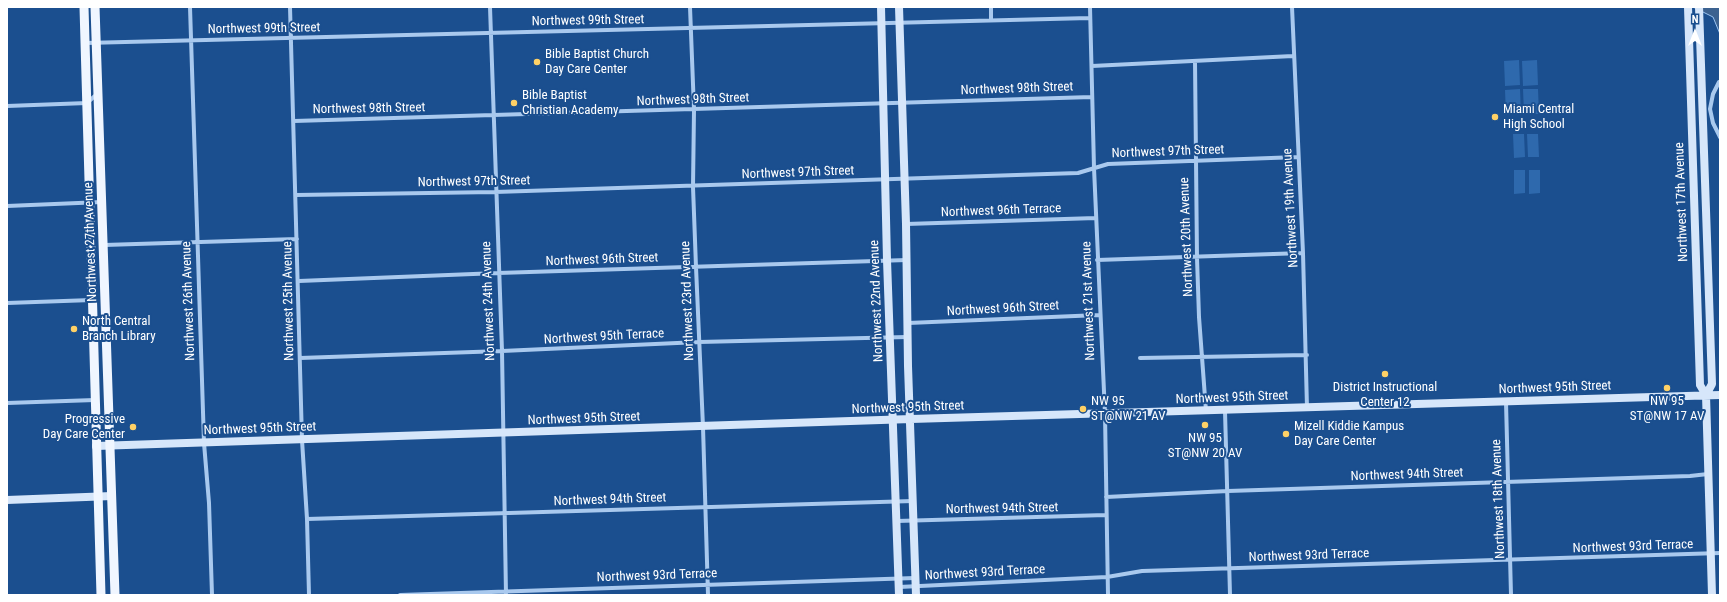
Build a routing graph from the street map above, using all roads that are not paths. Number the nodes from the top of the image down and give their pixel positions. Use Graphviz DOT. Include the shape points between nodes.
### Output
graph roads {
  1 [pos="84,7"];
  2 [pos="95,7"];
  3 [pos="190,7"];
  4 [pos="290,7"];
  5 [pos="490,7"];
  6 [pos="690,7"];
  7 [pos="881,7"];
  8 [pos="899,7"];
  9 [pos="991,7"];
  10 [pos="1090,7"];
  11 [pos="1292,7"];
  12 [pos="1700,7"];
  13 [pos="1688,9"];
  14 [pos="1090,18"];
  15 [pos="991,20"];
  16 [pos="881,23"];
  17 [pos="900,23"];
  18 [pos="690,28"];
  19 [pos="491,33"];
  20 [pos="291,38"];
  21 [pos="191,40"];
  22 [pos="85,43"];
  23 [pos="97,43"];
  24 [pos="1293,56"];
  25 [pos="1195,61"];
  26 [pos="1092,66"];
  27 [pos="1719,82"];
  28 [pos="99,90"];
  29 [pos="1092,98"];
  30 [pos="87,103"];
  31 [pos="883,103"];
  32 [pos="903,103"];
  33 [pos="7,106"];
  34 [pos="694,110"];
  35 [pos="493,116"];
  36 [pos="294,120"];
  37 [pos="1720,137"];
  38 [pos="1298,157"];
  39 [pos="1195,162"];
  40 [pos="1705,162"];
  41 [pos="1693,163"];
  42 [pos="1094,168"];
  43 [pos="905,179"];
  44 [pos="886,180"];
  45 [pos="693,187"];
  46 [pos="495,192"];
  47 [pos="296,195"];
  48 [pos="102,202"];
  49 [pos="90,203"];
  50 [pos="7,206"];
  51 [pos="1694,212"];
  52 [pos="1096,218"];
  53 [pos="906,224"];
  54 [pos="297,240"];
  55 [pos="1706,240"];
  56 [pos="197,242"];
  57 [pos="104,245"];
  58 [pos="1303,253"];
  59 [pos="1707,257"];
  60 [pos="1197,258"];
  61 [pos="887,260"];
  62 [pos="907,260"];
  63 [pos="1097,260"];
  64 [pos="1696,263"];
  65 [pos="696,267"];
  66 [pos="498,273"];
  67 [pos="298,282"];
  68 [pos="92,300"];
  69 [pos="7,303"];
  70 [pos="1099,315"];
  71 [pos="908,322"];
  72 [pos="908,336"];
  73 [pos="890,338"];
  74 [pos="699,342"];
  75 [pos="502,352"];
  76 [pos="1307,355"];
  77 [pos="1203,357"];
  78 [pos="300,358"];
  79 [pos="1140,358"];
  80 [pos="1706,395"];
  81 [pos="1720,395"];
  82 [pos="95,400"];
  83 [pos="1506,402"];
  84 [pos="7,403"];
  85 [pos="1307,408"];
  86 [pos="1206,411"];
  87 [pos="1225,411"];
  88 [pos="1104,414"];
  89 [pos="910,419"];
  90 [pos="893,420"];
  91 [pos="703,427"];
  92 [pos="504,434"];
  93 [pos="302,440"];
  94 [pos="204,443"];
  95 [pos="111,445"];
  96 [pos="96,446"];
  97 [pos="1708,474"];
  98 [pos="1508,482"];
  99 [pos="1228,491"];
  100 [pos="112,496"];
  101 [pos="98,497"];
  102 [pos="1106,497"];
  103 [pos="7,500"];
  104 [pos="897,501"];
  105 [pos="913,501"];
  106 [pos="706,507"];
  107 [pos="504,513"];
  108 [pos="1106,515"];
  109 [pos="307,519"];
  110 [pos="914,520"];
  111 [pos="897,521"];
  112 [pos="1711,554"];
  113 [pos="1720,554"];
  114 [pos="1510,560"];
  115 [pos="1230,569"];
  116 [pos="1107,577"];
  117 [pos="114,581"];
  118 [pos="916,582"];
  119 [pos="708,584"];
  120 [pos="899,587"];
  121 [pos="506,593"];
  122 [pos="103,595"];
  123 [pos="115,595"];
  124 [pos="212,595"];
  125 [pos="309,595"];
  126 [pos="400,595"];
  127 [pos="708,595"];
  128 [pos="916,595"];
  129 [pos="1108,595"];
  130 [pos="1230,595"];
  131 [pos="1511,595"];
  132 [pos="1712,595"];
  1 -- 22 [label="main road, Northwest 27th Avenue"];
  2 -- 23 [label="main road, Northwest 27th Avenue"];
  3 -- 21 [label="street, Northwest 26th Avenue"];
  4 -- 20 [label="street, Northwest 25th Avenue"];
  5 -- 19 [label="street, Northwest 24th Avenue"];
  6 -- 18 [label="street, Northwest 23rd Avenue"];
  7 -- 16 [label="main road, Northwest 22nd Avenue"];
  8 -- 17 [label="main road"];
  9 -- 15 [label="street"];
  10 -- 14 [label="street, Northwest 21st Avenue"];
  11 -- 24 [label="street, Northwest 19th Avenue"];
  12 -- 40 [label="main road, Northwest 17th Avenue"];
  13 -- 41 [label="main road, Northwest 17th Avenue"];
  14 -- 15 [label="street, Northwest 99th Street"];
  14 -- 26 [label="street, Northwest 21st Avenue"];
  15 -- 17 [label="street, Northwest 99th Street"];
  16 -- 17 [label="street, Northwest 99th Street"];
  16 -- 18 [label="street, Northwest 99th Street"];
  16 -- 31 [label="main road, Northwest 22nd Avenue"];
  17 -- 32 [label="main road"];
  18 -- 19 [label="street, Northwest 99th Street"];
  18 -- 34 [label="street, Northwest 23rd Avenue"];
  19 -- 20 [label="street, Northwest 99th Street"];
  19 -- 35 [label="street, Northwest 24th Avenue"];
  20 -- 21 [label="street, Northwest 99th Street"];
  20 -- 36 [label="street, Northwest 25th Avenue"];
  21 -- 23 [label="street, Northwest 99th Street"];
  21 -- 56 [label="street, Northwest 26th Avenue"];
  22 -- 23 [label="street, Northwest 99th Street"];
  22 -- 30 [label="main road, Northwest 27th Avenue"];
  23 -- 28 [label="main road, Northwest 27th Avenue"];
  24 -- 25 [label="street"];
  24 -- 38 [label="street, Northwest 19th Avenue"];
  25 -- 26 [label="street"];
  25 -- 39 [label="street, Northwest 20th Avenue"];
  26 -- 29 [label="street, Northwest 21st Avenue"];
  27 -- 37 [label="street" via="1710,109"];
  28 -- 30 [label="street"];
  28 -- 48 [label="main road, Northwest 27th Avenue"];
  29 -- 32 [label="street, Northwest 98th Street"];
  29 -- 42 [label="street, Northwest 21st Avenue"];
  30 -- 33 [label="street"];
  30 -- 49 [label="main road, Northwest 27th Avenue"];
  31 -- 32 [label="street, Northwest 98th Street"];
  31 -- 34 [label="street, Northwest 98th Street"];
  31 -- 44 [label="main road, Northwest 22nd Avenue"];
  32 -- 43 [label="main road"];
  34 -- 35 [label="street, Northwest 98th Street"];
  34 -- 45 [label="street, Northwest 23rd Avenue"];
  35 -- 36 [label="street, Northwest 98th Street"];
  35 -- 46 [label="street, Northwest 24th Avenue"];
  36 -- 47 [label="street, Northwest 25th Avenue"];
  38 -- 39 [label="street, Northwest 97th Street"];
  38 -- 58 [label="street, Northwest 19th Avenue"];
  39 -- 42 [label="street, Northwest 97th Street" via="1108,164"];
  39 -- 60 [label="street, Northwest 20th Avenue"];
  40 -- 41 [label="main road"];
  40 -- 55 [label="main road, Northwest 17th Avenue"];
  41 -- 51 [label="main road, Northwest 17th Avenue"];
  42 -- 43 [label="street, Northwest 97th Street" via="1078,173"];
  42 -- 52 [label="street, Northwest 21st Avenue"];
  43 -- 44 [label="street, Northwest 97th Street"];
  43 -- 53 [label="main road"];
  44 -- 45 [label="street, Northwest 97th Street"];
  44 -- 61 [label="main road, Northwest 22nd Avenue"];
  45 -- 46 [label="street, Northwest 97th Street"];
  45 -- 65 [label="street, Northwest 23rd Avenue"];
  46 -- 47 [label="street, Northwest 97th Street"];
  46 -- 66 [label="street, Northwest 24th Avenue"];
  47 -- 54 [label="street, Northwest 25th Avenue"];
  48 -- 49 [label="street"];
  48 -- 57 [label="main road, Northwest 27th Avenue"];
  49 -- 50 [label="street"];
  49 -- 68 [label="main road, Northwest 27th Avenue"];
  51 -- 55 [label="main road" via="1701,216"];
  51 -- 64 [label="main road, Northwest 17th Avenue"];
  52 -- 53 [label="street, Northwest 96th Terrace"];
  52 -- 63 [label="street, Northwest 21st Avenue"];
  53 -- 62 [label="main road"];
  54 -- 56 [label="street"];
  54 -- 67 [label="street, Northwest 25th Avenue"];
  55 -- 59 [label="main road, Northwest 17th Avenue"];
  56 -- 57 [label="street"];
  56 -- 94 [label="street, Northwest 26th Avenue"];
  57 -- 95 [label="main road, Northwest 27th Avenue"];
  58 -- 60 [label="street"];
  58 -- 76 [label="street, Northwest 19th Avenue"];
  59 -- 64 [label="main road"];
  59 -- 80 [label="main road, Northwest 17th Avenue" via="1712,384"];
  60 -- 63 [label="street"];
  60 -- 77 [label="street, Northwest 20th Avenue"];
  61 -- 62 [label="street, Northwest 96th Street"];
  61 -- 65 [label="street, Northwest 96th Street"];
  61 -- 73 [label="main road, Northwest 22nd Avenue"];
  62 -- 71 [label="main road"];
  63 -- 70 [label="street, Northwest 21st Avenue"];
  64 -- 80 [label="main road, Northwest 17th Avenue" via="1700,385"];
  65 -- 66 [label="street, Northwest 96th Street"];
  65 -- 74 [label="street, Northwest 23rd Avenue"];
  66 -- 67 [label="street, Northwest 96th Street"];
  66 -- 75 [label="street, Northwest 24th Avenue"];
  67 -- 78 [label="street, Northwest 25th Avenue"];
  68 -- 69 [label="street"];
  68 -- 82 [label="main road, Northwest 27th Avenue"];
  70 -- 71 [label="street, Northwest 96th Street"];
  70 -- 88 [label="street, Northwest 21st Avenue"];
  71 -- 72 [label="main road"];
  72 -- 73 [label="street, Northwest 95th Terrace"];
  72 -- 89 [label="main road"];
  73 -- 74 [label="street, Northwest 95th Terrace"];
  73 -- 90 [label="main road, Northwest 22nd Avenue"];
  74 -- 75 [label="street, Northwest 95th Terrace"];
  74 -- 91 [label="street, Northwest 23rd Avenue"];
  75 -- 78 [label="street, Northwest 95th Terrace"];
  75 -- 92 [label="street, Northwest 24th Avenue"];
  76 -- 77 [label="street"];
  76 -- 85 [label="street, Northwest 19th Avenue"];
  77 -- 79 [label="street"];
  77 -- 86 [label="street, Northwest 20th Avenue"];
  78 -- 93 [label="street, Northwest 25th Avenue"];
  80 -- 81 [label="main road, Northwest 95th Street"];
  80 -- 83 [label="main road, Northwest 95th Street"];
  80 -- 97 [label="main road, Northwest 17th Avenue"];
  82 -- 84 [label="street"];
  82 -- 96 [label="main road, Northwest 27th Avenue"];
  83 -- 85 [label="main road, Northwest 95th Street"];
  83 -- 98 [label="street, Northwest 18th Avenue"];
  85 -- 87 [label="main road, Northwest 95th Street"];
  86 -- 87 [label="main road, Northwest 95th Street"];
  86 -- 88 [label="main road, Northwest 95th Street"];
  87 -- 99 [label="street"];
  88 -- 89 [label="main road, Northwest 95th Street"];
  88 -- 102 [label="street, Northwest 21st Avenue"];
  89 -- 90 [label="main road, Northwest 95th Street"];
  89 -- 105 [label="main road"];
  90 -- 91 [label="main road, Northwest 95th Street"];
  90 -- 104 [label="main road, Northwest 22nd Avenue"];
  91 -- 92 [label="main road, Northwest 95th Street"];
  91 -- 106 [label="street, Northwest 23rd Avenue"];
  92 -- 93 [label="main road, Northwest 95th Street"];
  92 -- 107 [label="street, Northwest 24th Avenue"];
  93 -- 94 [label="main road, Northwest 95th Street"];
  93 -- 109 [label="street, Northwest 25th Avenue"];
  94 -- 95 [label="main road, Northwest 95th Street"];
  94 -- 124 [label="street, Northwest 26th Avenue" via="209,499"];
  95 -- 96 [label="main road, Northwest 95th Street"];
  95 -- 100 [label="main road, Northwest 27th Avenue"];
  96 -- 101 [label="main road, Northwest 27th Avenue"];
  97 -- 98 [label="street, Northwest 94th Street"];
  97 -- 112 [label="main road, Northwest 17th Avenue"];
  98 -- 99 [label="street, Northwest 94th Street"];
  98 -- 114 [label="street, Northwest 18th Avenue"];
  99 -- 102 [label="street, Northwest 94th Street"];
  99 -- 115 [label="street"];
  100 -- 101 [label="main road"];
  100 -- 117 [label="main road, Northwest 27th Avenue"];
  101 -- 103 [label="main road"];
  101 -- 122 [label="main road, Northwest 27th Avenue"];
  102 -- 108 [label="street, Northwest 21st Avenue"];
  104 -- 105 [label="street, Northwest 94th Street"];
  104 -- 106 [label="street, Northwest 94th Street"];
  104 -- 111 [label="main road, Northwest 22nd Avenue"];
  105 -- 110 [label="main road"];
  106 -- 107 [label="street, Northwest 94th Street"];
  106 -- 119 [label="street, Northwest 23rd Avenue"];
  107 -- 109 [label="street, Northwest 94th Street"];
  107 -- 121 [label="street, Northwest 24th Avenue"];
  108 -- 110 [label="street, Northwest 94th Street"];
  108 -- 116 [label="street, Northwest 21st Avenue"];
  109 -- 125 [label="street, Northwest 25th Avenue"];
  110 -- 111 [label="street, Northwest 94th Street"];
  110 -- 118 [label="main road"];
  111 -- 120 [label="main road, Northwest 22nd Avenue"];
  112 -- 113 [label="street, Northwest 93rd Terrace"];
  112 -- 114 [label="street, Northwest 93rd Terrace"];
  112 -- 132 [label="main road, Northwest 17th Avenue"];
  114 -- 115 [label="street, Northwest 93rd Terrace"];
  114 -- 131 [label="street, Northwest 18th Avenue"];
  115 -- 116 [label="street, Northwest 93rd Terrace" via="1142,571"];
  115 -- 130 [label="street"];
  116 -- 118 [label="street, Northwest 93rd Terrace"];
  116 -- 129 [label="street, Northwest 21st Avenue"];
  117 -- 122 [label="main road"];
  117 -- 123 [label="main road, Northwest 27th Avenue"];
  118 -- 120 [label="street, Northwest 93rd Terrace"];
  118 -- 120 [label="street, Northwest 93rd Terrace"];
  118 -- 128 [label="main road"];
  119 -- 120 [label="street, Northwest 93rd Terrace"];
  119 -- 121 [label="street, Northwest 93rd Terrace"];
  119 -- 127 [label="street, Northwest 23rd Avenue"];
  121 -- 126 [label="street, Northwest 93rd Terrace"];
}
